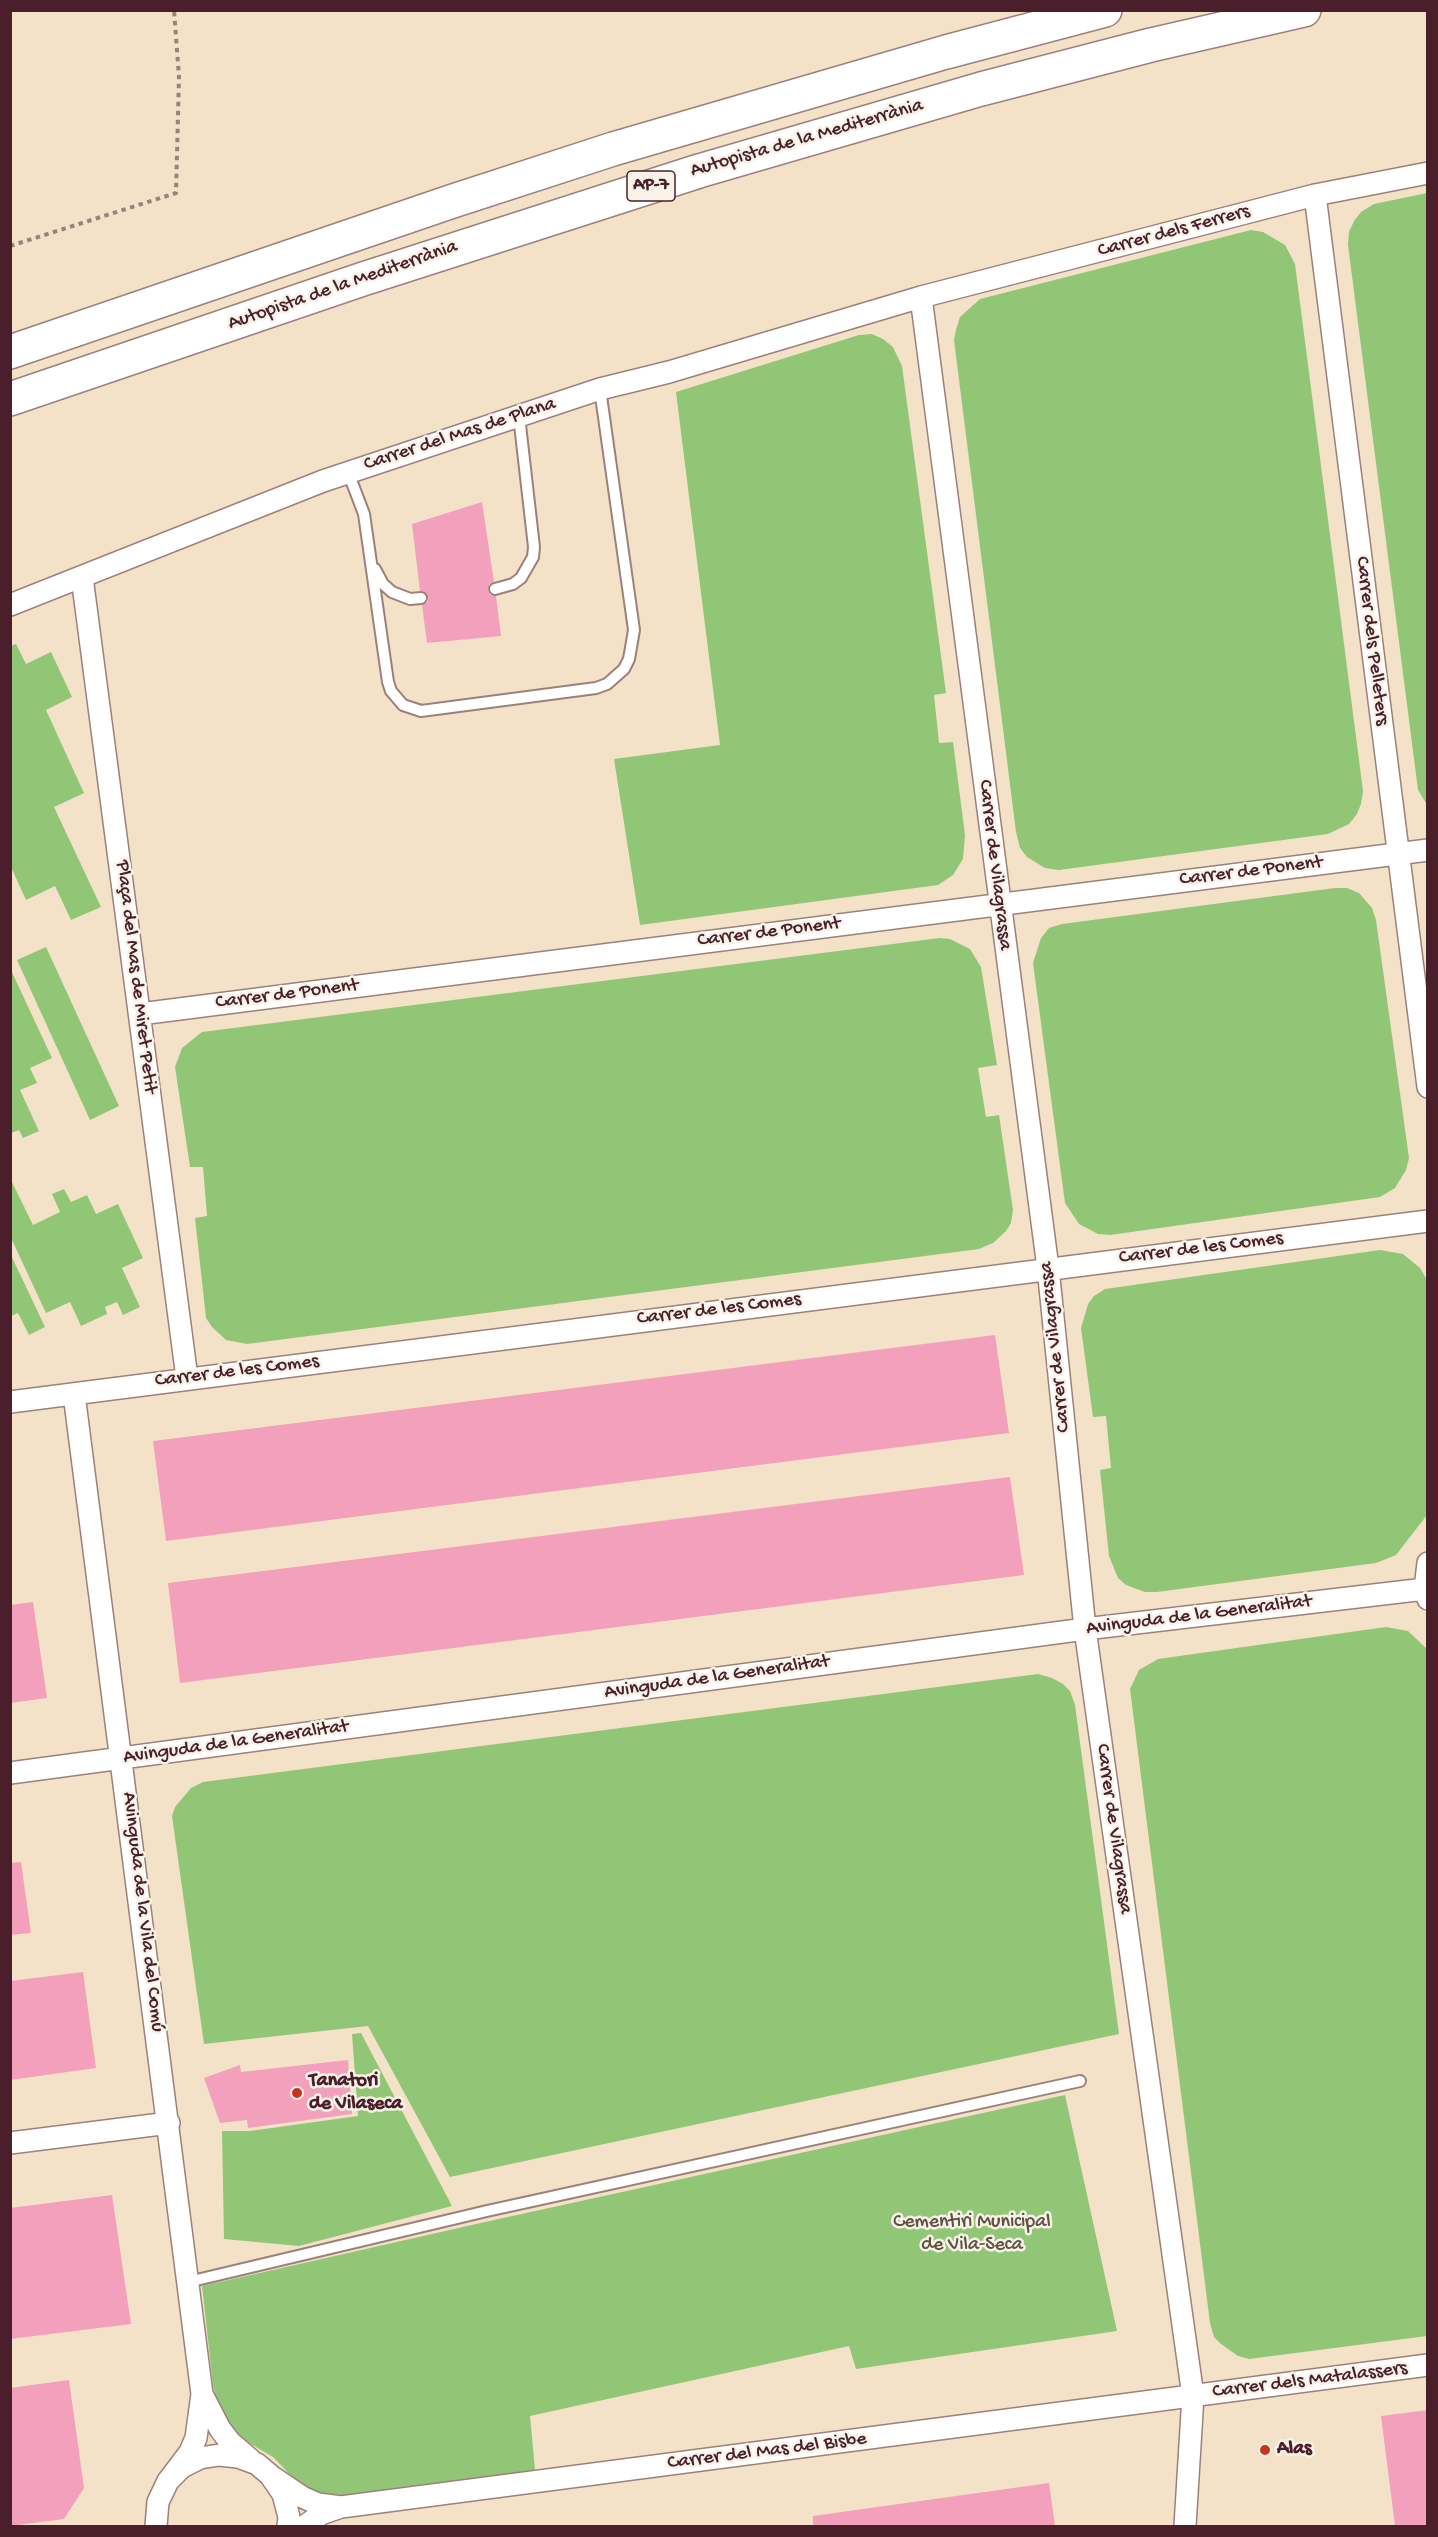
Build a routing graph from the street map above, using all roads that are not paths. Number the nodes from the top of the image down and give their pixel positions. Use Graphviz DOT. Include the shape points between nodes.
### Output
graph roads {
  1 [pos="1105,10"];
  2 [pos="1304,10"];
  3 [pos="1428,173"];
  4 [pos="1315,195"];
  5 [pos="921,297"];
  6 [pos="10,352"];
  7 [pos="600,388"];
  8 [pos="10,399"];
  9 [pos="519,416"];
  10 [pos="348,472"];
  11 [pos="370,556"];
  12 [pos="82,576"];
  13 [pos="495,589"];
  14 [pos="421,598"];
  15 [pos="10,605"];
  16 [pos="1428,850"];
  17 [pos="1398,854"];
  18 [pos="999,903"];
  19 [pos="140,1014"];
  20 [pos="1428,1087"];
  21 [pos="1428,1221"];
  22 [pos="1048,1269"];
  23 [pos="187,1378"];
  24 [pos="74,1394"];
  25 [pos="10,1402"];
  26 [pos="1428,1563"];
  27 [pos="1426,1594"];
  28 [pos="1085,1629"];
  29 [pos="122,1758"];
  30 [pos="10,1773"];
  31 [pos="1080,2081"];
  32 [pos="169,2123"];
  33 [pos="10,2143"];
  34 [pos="188,2282"];
  35 [pos="1428,2365"];
  36 [pos="202,2394"];
  37 [pos="1193,2396"];
  38 [pos="263,2470"];
  39 [pos="168,2481"];
  40 [pos="158,2502"];
  41 [pos="341,2508"];
  42 [pos="151,2526"];
  43 [pos="156,2526"];
  44 [pos="288,2526"];
  45 [pos="305,2526"];
  46 [pos="1185,2526"];
  1 -- 6 [label="highway, AP-7" via="614,149"];
  2 -- 8 [label="highway, Autopista de la Mediterrània / AP-7" via="981,89 721,164 363,279"];
  3 -- 4 [label="street, Carrer dels Ferrers"];
  4 -- 5 [label="street, Carrer dels Ferrers"];
  4 -- 17 [label="street, Carrer dels Pelleters"];
  5 -- 7 [label="street, Carrer del Mas de Plana" via="669,372"];
  5 -- 18 [label="street, Carrer de Vilagrassa"];
  7 -- 9 [label="street, Carrer del Mas de Plana"];
  7 -- 11 [label="lane" via="634,630 629,659 616,678 596,688 421,711 403,705 390,691 388,682"];
  9 -- 10 [label="street, Carrer del Mas de Plana"];
  9 -- 13 [label="lane" via="533,557 521,578"];
  10 -- 11 [label="lane" via="364,514"];
  10 -- 12 [label="street, Carrer del Mas de Plana"];
  11 -- 14 [label="lane" via="383,584 392,592 410,600"];
  12 -- 15 [label="street, Carrer del Mas de Plana"];
  12 -- 19 [label="street, Plaça del Mas de Miret Petit"];
  16 -- 17 [label="street, Carrer de Ponent"];
  17 -- 18 [label="street, Carrer de Ponent"];
  17 -- 20 [label="street, Carrer dels Pelleters"];
  18 -- 19 [label="street, Carrer de Ponent"];
  18 -- 22 [label="street, Carrer de Vilagrassa"];
  19 -- 23 [label="street, Plaça del Mas de Miret Petit"];
  21 -- 22 [label="street, Carrer de les Comes"];
  22 -- 23 [label="street, Carrer de les Comes"];
  22 -- 28 [label="street, Carrer de Vilagrassa"];
  23 -- 24 [label="street, Carrer de les Comes"];
  24 -- 25 [label="street, Carrer de les Comes"];
  24 -- 29 [label="street, Avinguda de la Vila del Comú"];
  26 -- 27 [label="street"];
  27 -- 28 [label="street, Avinguda de la Generalitat"];
  28 -- 29 [label="street, Avinguda de la Generalitat"];
  28 -- 37 [label="street, Carrer de Vilagrassa"];
  29 -- 30 [label="street, Avinguda de la Generalitat"];
  29 -- 32 [label="street, Avinguda de la Vila del Comú"];
  31 -- 34 [label="lane" via="487,2211"];
  32 -- 33 [label="street"];
  32 -- 34 [label="street, Avinguda de la Vila del Comú"];
  34 -- 36 [label="street, Avinguda de la Vila del Comú"];
  35 -- 37 [label="street, Carrer dels Matalassers"];
  36 -- 38 [label="street, Avinguda de la Vila del Comú" via="230,2442"];
  36 -- 39 [label="street, Avinguda de la Vila del Comú" via="196,2438"];
  37 -- 41 [label="street, Carrer del Mas del Bisbe"];
  37 -- 46 [label="street, Carrer de Vilagrassa"];
  38 -- 39 [label="street" via="238,2457 219,2455 200,2458"];
  38 -- 41 [label="street, Carrer del Mas del Bisbe" via="302,2497"];
  38 -- 44 [label="street" via="283,2494"];
  39 -- 40 [label="street"];
  40 -- 42 [label="street"];
  40 -- 43 [label="street"];
  41 -- 45 [label="street, Carrer del Mas del Bisbe" via="321,2514"];
}
